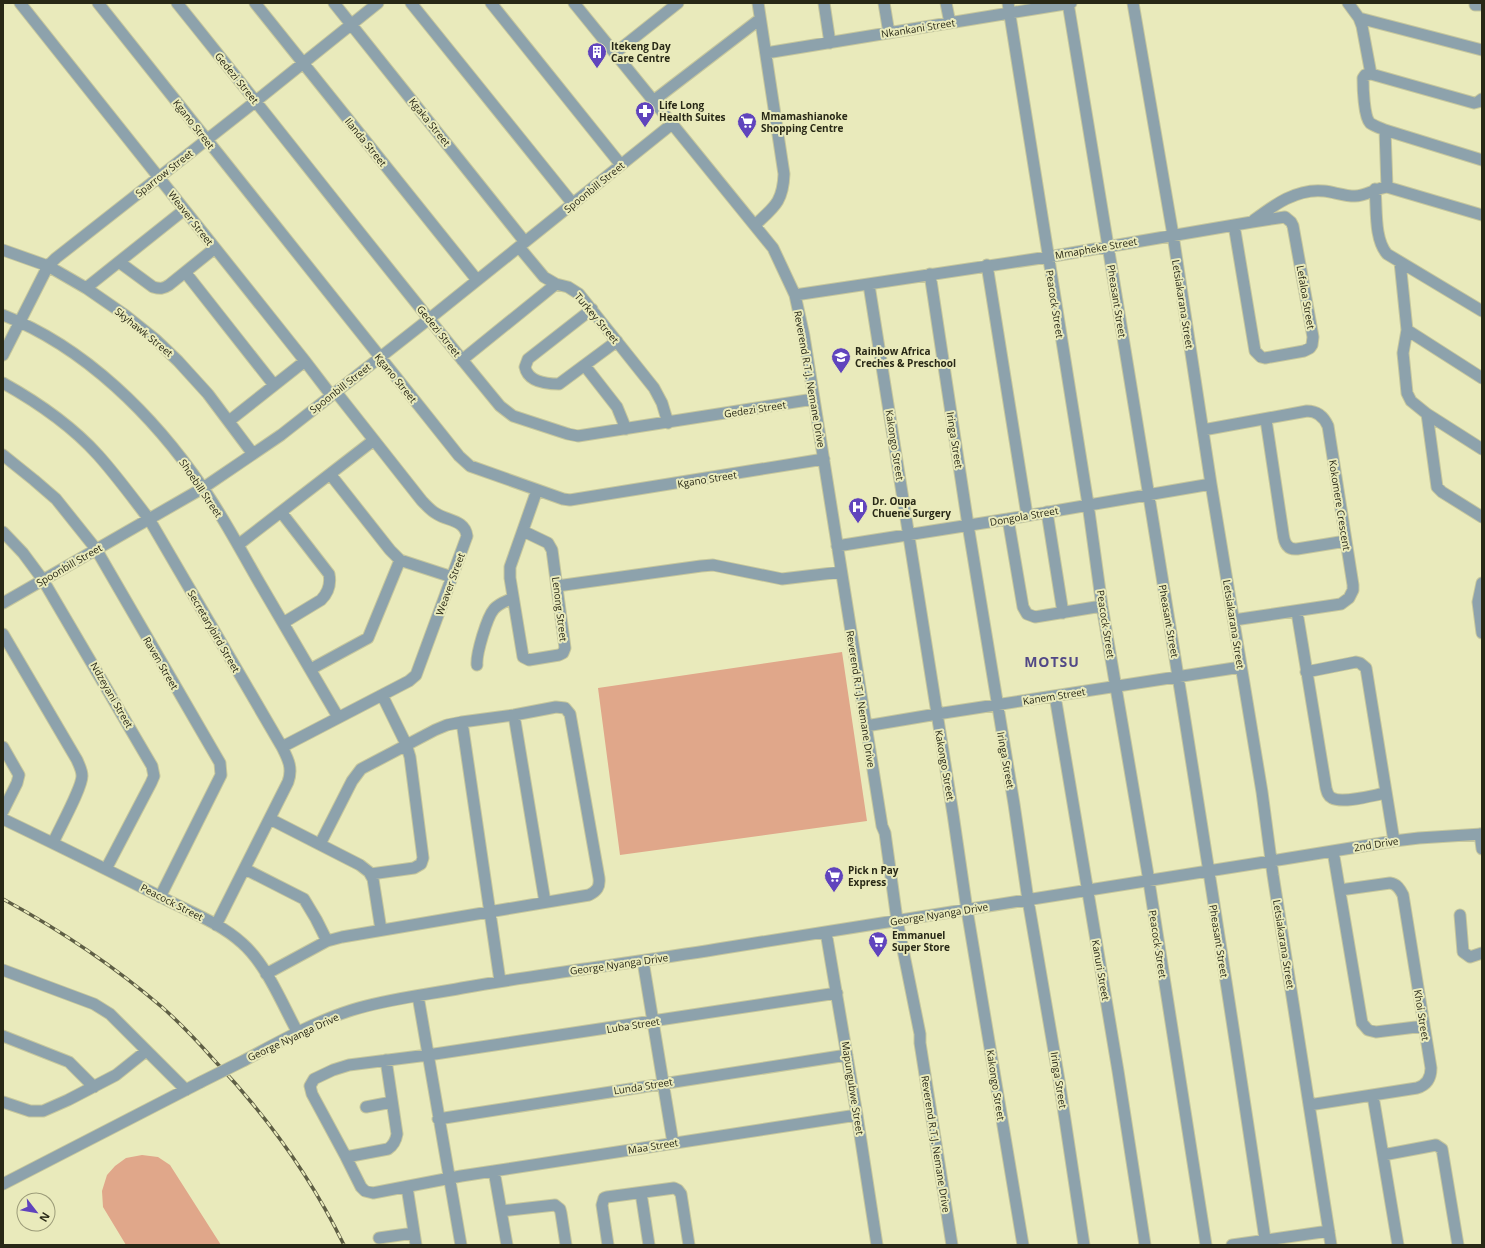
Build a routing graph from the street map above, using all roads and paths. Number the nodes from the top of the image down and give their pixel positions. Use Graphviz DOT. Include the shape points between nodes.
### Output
graph roads {
  1 [pos="20,3"];
  2 [pos="98,3"];
  3 [pos="176,3"];
  4 [pos="255,3"];
  5 [pos="334,3"];
  6 [pos="378,3"];
  7 [pos="411,3"];
  8 [pos="491,3"];
  9 [pos="678,3"];
  10 [pos="758,3"];
  11 [pos="824,3"];
  12 [pos="884,3"];
  13 [pos="946,3"];
  14 [pos="1068,3"];
  15 [pos="1071,3"];
  16 [pos="1133,3"];
  17 [pos="1348,3"];
  18 [pos="578,4"];
  19 [pos="1009,8"];
  20 [pos="1359,18"];
  21 [pos="760,19"];
  22 [pos="950,23"];
  23 [pos="351,24"];
  24 [pos="889,33"];
  25 [pos="830,43"];
  26 [pos="1482,50"];
  27 [pos="766,52"];
  28 [pos="615,54"];
  29 [pos="303,63"];
  30 [pos="1371,74"];
  31 [pos="1482,99"];
  32 [pos="256,101"];
  33 [pos="654,101"];
  34 [pos="672,124"];
  35 [pos="1385,130"];
  36 [pos="206,139"];
  37 [pos="1482,160"];
  38 [pos="621,164"];
  39 [pos="159,177"];
  40 [pos="1387,187"];
  41 [pos="1375,189"];
  42 [pos="573,204"];
  43 [pos="184,210"];
  44 [pos="1482,215"];
  45 [pos="1252,222"];
  46 [pos="755,225"];
  47 [pos="1234,225"];
  48 [pos="1172,235"];
  49 [pos="522,244"];
  50 [pos="1108,246"];
  51 [pos="215,248"];
  52 [pos="3,250"];
  53 [pos="1048,257"];
  54 [pos="119,262"];
  55 [pos="1400,262"];
  56 [pos="987,265"];
  57 [pos="48,266"];
  58 [pos="185,272"];
  59 [pos="930,274"];
  60 [pos="477,280"];
  61 [pos="556,284"];
  62 [pos="869,284"];
  63 [pos="86,288"];
  64 [pos="795,295"];
  65 [pos="1481,307"];
  66 [pos="592,309"];
  67 [pos="3,315"];
  68 [pos="429,319"];
  69 [pos="20,322"];
  70 [pos="1407,330"];
  71 [pos="617,341"];
  72 [pos="3,355"];
  73 [pos="380,358"];
  74 [pos="462,360"];
  75 [pos="305,361"];
  76 [pos="585,366"];
  77 [pos="1482,378"];
  78 [pos="3,383"];
  79 [pos="274,385"];
  80 [pos="334,394"];
  81 [pos="814,399"];
  82 [pos="1427,414"];
  83 [pos="1266,420"];
  84 [pos="229,421"];
  85 [pos="668,423"];
  86 [pos="626,429"];
  87 [pos="1203,430"];
  88 [pos="374,440"];
  89 [pos="1482,449"];
  90 [pos="254,454"];
  91 [pos="3,455"];
  92 [pos="824,459"];
  93 [pos="330,474"];
  94 [pos="1211,484"];
  95 [pos="203,488"];
  96 [pos="537,490"];
  97 [pos="1148,495"];
  98 [pos="1088,504"];
  99 [pos="281,512"];
  100 [pos="1047,512"];
  101 [pos="1027,515"];
  102 [pos="1482,517"];
  103 [pos="149,519"];
  104 [pos="1008,519"];
  105 [pos="968,525"];
  106 [pos="523,531"];
  107 [pos="3,532"];
  108 [pos="909,534"];
  109 [pos="1346,541"];
  110 [pos="238,545"];
  111 [pos="837,546"];
  112 [pos="96,549"];
  113 [pos="400,560"];
  114 [pos="841,572"];
  115 [pos="452,577"];
  116 [pos="43,580"];
  117 [pos="1482,583"];
  118 [pos="557,586"];
  119 [pos="513,598"];
  120 [pos="3,603"];
  121 [pos="1102,606"];
  122 [pos="1297,612"];
  123 [pos="1063,613"];
  124 [pos="1234,620"];
  125 [pos="283,623"];
  126 [pos="1482,633"];
  127 [pos="3,634"];
  128 [pos="477,665"];
  129 [pos="1241,667"];
  130 [pos="310,669"];
  131 [pos="1306,672"];
  132 [pos="1178,677"];
  133 [pos="1116,686"];
  134 [pos="382,695"];
  135 [pos="1055,696"];
  136 [pos="997,705"];
  137 [pos="936,714"];
  138 [pos="514,715"];
  139 [pos="338,717"];
  140 [pos="462,722"];
  141 [pos="866,726"];
  142 [pos="406,744"];
  143 [pos="3,746"];
  144 [pos="282,747"];
  145 [pos="1386,793"];
  146 [pos="3,810"];
  147 [pos="3,819"];
  148 [pos="270,819"];
  149 [pos="1481,834"];
  150 [pos="1394,841"];
  151 [pos="53,843"];
  152 [pos="320,844"];
  153 [pos="1482,849"];
  154 [pos="1333,851"];
  155 [pos="1272,861"];
  156 [pos="106,869"];
  157 [pos="245,869"];
  158 [pos="1208,871"];
  159 [pos="371,874"];
  160 [pos="1149,882"];
  161 [pos="1340,890"];
  162 [pos="1088,891"];
  163 [pos="160,897"];
  164 [pos="1028,900"];
  165 [pos="545,902"];
  166 [pos="967,910"];
  167 [pos="490,912"];
  168 [pos="1460,914"];
  169 [pos="896,920"];
  170 [pos="216,925"];
  171 [pos="381,930"];
  172 [pos="826,932"];
  173 [pos="327,941"];
  174 [pos="1482,953"];
  175 [pos="643,961"];
  176 [pos="3,970"];
  177 [pos="266,974"];
  178 [pos="500,981"];
  179 [pos="837,993"];
  180 [pos="418,996"];
  181 [pos="653,1022"];
  182 [pos="1424,1026"];
  183 [pos="298,1033"];
  184 [pos="3,1036"];
  185 [pos="146,1051"];
  186 [pos="428,1055"];
  187 [pos="847,1055"];
  188 [pos="386,1060"];
  189 [pos="663,1083"];
  190 [pos="94,1088"];
  191 [pos="186,1090"];
  192 [pos="1373,1096"];
  193 [pos="3,1102"];
  194 [pos="392,1102"];
  195 [pos="1309,1105"];
  196 [pos="366,1106"];
  197 [pos="857,1115"];
  198 [pos="438,1118"];
  199 [pos="673,1143"];
  200 [pos="1383,1155"];
  201 [pos="346,1157"];
  202 [pos="494,1171"];
  203 [pos="449,1179"];
  204 [pos="3,1184"];
  205 [pos="407,1187"];
  206 [pos="641,1192"];
  207 [pos="501,1210"];
  208 [pos="1329,1231"];
  209 [pos="414,1232"];
  210 [pos="379,1238"];
  211 [pos="1265,1239"];
  212 [pos="416,1245"];
  213 [pos="461,1245"];
  214 [pos="507,1245"];
  215 [pos="566,1245"];
  216 [pos="608,1245"];
  217 [pos="649,1245"];
  218 [pos="690,1245"];
  219 [pos="877,1245"];
  220 [pos="952,1245"];
  221 [pos="1023,1245"];
  222 [pos="1084,1245"];
  223 [pos="1145,1245"];
  224 [pos="1206,1245"];
  225 [pos="1232,1245"];
  226 [pos="1331,1245"];
  227 [pos="1398,1245"];
  228 [pos="1458,1245"];
  1 -- 39 [label="street, Weaver Street"];
  2 -- 36 [label="street, Kgano Street"];
  3 -- 32 [label="street, Gedezi Street"];
  4 -- 29 [label="street, Ilanda Street"];
  5 -- 23 [label="street, Kgaka Street"];
  6 -- 23 [label="street, Sparrow Street"];
  7 -- 42 [label="street"];
  8 -- 38 [label="street"];
  9 -- 28 [label="street"];
  10 -- 21 [label="street"];
  11 -- 25 [label="street"];
  12 -- 24 [label="street"];
  13 -- 22 [label="street"];
  14 -- 15 [label="street, Nkankani Street"];
  14 -- 19 [label="street, Nkankani Street"];
  14 -- 50 [label="street, Pheasant Street"];
  16 -- 48 [label="street, Letsiakarana Street"];
  17 -- 20 [label="street"];
  18 -- 28 [label="street, Reverend R.T.J. Nemane Drive"];
  19 -- 22 [label="street, Nkankani Street"];
  19 -- 53 [label="street, Peacock Street"];
  20 -- 26 [label="street"];
  20 -- 30 [label="street"];
  21 -- 27 [label="street"];
  21 -- 33 [label="street"];
  22 -- 24 [label="street, Nkankani Street"];
  23 -- 29 [label="street, Sparrow Street"];
  23 -- 49 [label="street, Kgaka Street"];
  24 -- 25 [label="street, Nkankani Street"];
  25 -- 27 [label="street, Nkankani Street"];
  27 -- 46 [label="street" via="784,189 778,202"];
  28 -- 33 [label="street, Reverend R.T.J. Nemane Drive"];
  29 -- 32 [label="street, Sparrow Street"];
  29 -- 60 [label="street, Ilanda Street"];
  30 -- 31 [label="street" via="1474,103"];
  30 -- 35 [label="street" via="1363,78 1366,113 1370,122"];
  32 -- 36 [label="street, Sparrow Street"];
  32 -- 68 [label="street, Gedezi Street"];
  33 -- 34 [label="street, Reverend R.T.J. Nemane Drive"];
  34 -- 38 [label="street, Spoonbill Street"];
  34 -- 46 [label="street, Reverend R.T.J. Nemane Drive"];
  35 -- 37 [label="street"];
  35 -- 40 [label="street"];
  36 -- 39 [label="street, Sparrow Street"];
  36 -- 73 [label="street, Kgano Street"];
  38 -- 42 [label="street, Spoonbill Street"];
  39 -- 43 [label="street, Weaver Street"];
  39 -- 57 [label="street, Sparrow Street"];
  40 -- 41 [label="street, Mmapheke Street"];
  40 -- 44 [label="street"];
  41 -- 45 [label="street, Mmapheke Street" via="1355,196 1325,191 1306,192 1276,204"];
  41 -- 55 [label="street" via="1380,243 1387,254"];
  42 -- 49 [label="street, Spoonbill Street"];
  43 -- 51 [label="street, Weaver Street"];
  43 -- 54 [label="street"];
  45 -- 47 [label="street, Mmapheke Street"];
  45 -- 47 [label="street, Lefaloa Street" via="1285,217 1293,226 1313,337 1312,345 1304,351 1265,358 1255,351"];
  46 -- 64 [label="street, Reverend R.T.J. Nemane Drive" via="773,248"];
  47 -- 48 [label="street, Mmapheke Street"];
  48 -- 50 [label="street, Mmapheke Street"];
  48 -- 87 [label="street, Letsiakarana Street"];
  49 -- 60 [label="street, Spoonbill Street"];
  49 -- 61 [label="street, Kgaka Street" via="544,277"];
  50 -- 53 [label="street, Mmapheke Street"];
  50 -- 97 [label="street, Pheasant Street"];
  51 -- 58 [label="street"];
  51 -- 75 [label="street, Weaver Street"];
  52 -- 57 [label="street, Skyhawk Street"];
  53 -- 56 [label="street, Mmapheke Street"];
  53 -- 98 [label="street, Peacock Street"];
  54 -- 58 [label="street" via="159,289"];
  54 -- 63 [label="street"];
  55 -- 65 [label="street"];
  55 -- 70 [label="street"];
  56 -- 59 [label="street, Mmapheke Street"];
  56 -- 101 [label="street"];
  57 -- 63 [label="street, Skyhawk Street"];
  57 -- 69 [label="street, Sparrow Street"];
  58 -- 79 [label="street"];
  59 -- 62 [label="street, Mmapheke Street"];
  59 -- 105 [label="street, Iringa Street"];
  60 -- 68 [label="street, Spoonbill Street"];
  61 -- 66 [label="street, Turkey Street" via="574,290"];
  61 -- 74 [label="street"];
  62 -- 64 [label="street, Mmapheke Street"];
  62 -- 108 [label="street, Kakongo Street"];
  63 -- 84 [label="street, Skyhawk Street" via="155,339 192,375"];
  64 -- 81 [label="street, Reverend R.T.J. Nemane Drive"];
  66 -- 71 [label="street, Turkey Street"];
  66 -- 76 [label="street" via="528,358 525,367 528,375 536,380 559,384"];
  67 -- 69 [label="street, Shoebill Street"];
  68 -- 73 [label="street, Spoonbill Street"];
  68 -- 74 [label="street, Gedezi Street"];
  69 -- 72 [label="street, Sparrow Street"];
  69 -- 95 [label="street, Shoebill Street" via="67,350 129,398 167,440"];
  70 -- 77 [label="street"];
  70 -- 82 [label="street" via="1402,353 1406,393 1411,401"];
  71 -- 76 [label="street"];
  71 -- 85 [label="street, Turkey Street" via="660,397"];
  73 -- 80 [label="street, Spoonbill Street"];
  73 -- 96 [label="street, Kgano Street" via="465,463"];
  74 -- 86 [label="street, Gedezi Street" via="500,406 513,416 573,436"];
  75 -- 79 [label="street"];
  75 -- 80 [label="street, Weaver Street"];
  76 -- 86 [label="street" via="617,408"];
  78 -- 103 [label="street, Secretarybird Street" via="46,410 85,442"];
  79 -- 84 [label="street"];
  80 -- 88 [label="street, Weaver Street"];
  80 -- 90 [label="street, Spoonbill Street"];
  81 -- 85 [label="street, Gedezi Street"];
  81 -- 92 [label="street, Reverend R.T.J. Nemane Drive"];
  82 -- 89 [label="street"];
  82 -- 102 [label="street" via="1436,486"];
  83 -- 87 [label="street, Kokomere Crescent"];
  83 -- 109 [label="street, Kokomere Crescent" via="1311,411 1326,421"];
  83 -- 109 [label="street" via="1287,546 1293,550"];
  84 -- 90 [label="street, Skyhawk Street"];
  85 -- 86 [label="street, Gedezi Street"];
  87 -- 94 [label="street, Letsiakarana Street"];
  88 -- 93 [label="street"];
  88 -- 115 [label="street, Weaver Street" via="429,509 460,523 467,532"];
  90 -- 95 [label="street, Spoonbill Street"];
  91 -- 112 [label="street, Raven Street" via="56,499"];
  92 -- 96 [label="street, Kgano Street" via="579,500 563,499"];
  92 -- 111 [label="street, Reverend R.T.J. Nemane Drive"];
  93 -- 99 [label="street"];
  93 -- 113 [label="street"];
  94 -- 97 [label="street, Dongola Street"];
  94 -- 124 [label="street, Letsiakarana Street"];
  95 -- 103 [label="street, Spoonbill Street"];
  95 -- 110 [label="street, Shoebill Street"];
  96 -- 106 [label="street, Lenong Street"];
  97 -- 98 [label="street, Dongola Street"];
  97 -- 132 [label="street, Pheasant Street"];
  98 -- 100 [label="street, Dongola Street"];
  98 -- 121 [label="street, Peacock Street"];
  99 -- 110 [label="street"];
  99 -- 125 [label="street" via="329,574 330,580 326,596"];
  100 -- 101 [label="street, Dongola Street"];
  100 -- 123 [label="street"];
  101 -- 104 [label="street, Dongola Street"];
  103 -- 112 [label="street, Spoonbill Street"];
  103 -- 144 [label="street, Secretarybird Street"];
  104 -- 105 [label="street, Dongola Street"];
  104 -- 123 [label="street" via="1025,611 1035,617"];
  105 -- 108 [label="street, Dongola Street"];
  105 -- 136 [label="street, Iringa Street"];
  106 -- 118 [label="street, Lenong Street" via="550,546"];
  106 -- 119 [label="street, Lenong Street" via="510,567"];
  107 -- 116 [label="street, Ndzeyani Street"];
  108 -- 111 [label="street, Dongola Street"];
  108 -- 137 [label="street, Kakongo Street"];
  109 -- 122 [label="street, Kokomere Crescent" via="1353,585 1349,598 1341,604"];
  110 -- 125 [label="street, Shoebill Street"];
  111 -- 114 [label="street, Reverend R.T.J. Nemane Drive"];
  112 -- 116 [label="street, Spoonbill Street"];
  112 -- 163 [label="street, Raven Street" via="222,769"];
  113 -- 115 [label="street"];
  113 -- 130 [label="street" via="368,638"];
  114 -- 118 [label="street" via="782,579 719,566 701,566"];
  114 -- 141 [label="street, Reverend R.T.J. Nemane Drive"];
  115 -- 134 [label="street, Weaver Street" via="416,675"];
  116 -- 120 [label="street, Spoonbill Street"];
  116 -- 156 [label="street, Ndzeyani Street" via="154,771 151,783"];
  117 -- 126 [label="street" via="1478,608"];
  118 -- 119 [label="street, Lenong Street" via="565,648 559,655 528,660 523,657"];
  119 -- 128 [label="street" via="500,604 491,615 478,651"];
  121 -- 123 [label="street"];
  121 -- 133 [label="street, Peacock Street"];
  122 -- 124 [label="street, Kokomere Crescent"];
  122 -- 131 [label="street"];
  124 -- 129 [label="street, Letsiakarana Street"];
  125 -- 130 [label="street, Shoebill Street"];
  127 -- 151 [label="street" via="81,770 78,788"];
  129 -- 132 [label="street, Kanem Street"];
  129 -- 155 [label="street, Letsiakarana Street"];
  130 -- 139 [label="street, Shoebill Street"];
  131 -- 145 [label="street" via="1328,794 1331,798 1344,800"];
  131 -- 145 [label="street" via="1356,662 1366,668"];
  132 -- 133 [label="street, Kanem Street"];
  132 -- 158 [label="street, Pheasant Street"];
  133 -- 135 [label="street, Kanem Street"];
  133 -- 160 [label="street, Peacock Street"];
  134 -- 139 [label="street, Weaver Street"];
  134 -- 142 [label="street"];
  135 -- 136 [label="street, Kanem Street"];
  135 -- 162 [label="street, Kanuri Street"];
  136 -- 137 [label="street, Kanem Street"];
  136 -- 164 [label="street, Iringa Street"];
  137 -- 141 [label="street, Kanem Street"];
  137 -- 166 [label="street, Kakongo Street"];
  138 -- 140 [label="street"];
  138 -- 165 [label="street"];
  138 -- 165 [label="street" via="556,707 565,708 570,714 599,878 598,887 593,893"];
  139 -- 144 [label="street, Weaver Street"];
  140 -- 142 [label="street" via="435,730"];
  140 -- 167 [label="street"];
  141 -- 169 [label="street, Reverend R.T.J. Nemane Drive" via="885,833"];
  142 -- 152 [label="street" via="358,772"];
  142 -- 159 [label="street" via="412,769 422,862 414,868"];
  143 -- 146 [label="street" via="18,775 17,783"];
  144 -- 148 [label="street, Secretarybird Street" via="289,762 290,776"];
  145 -- 150 [label="street"];
  147 -- 151 [label="street, Peacock Street"];
  148 -- 152 [label="street"];
  148 -- 157 [label="street, Secretarybird Street"];
  149 -- 150 [label="street, 2nd Drive"];
  149 -- 153 [label="street"];
  150 -- 154 [label="street, 2nd Drive"];
  151 -- 156 [label="street, Peacock Street"];
  152 -- 159 [label="street" via="360,865"];
  154 -- 155 [label="street, 2nd Drive"];
  154 -- 161 [label="street"];
  155 -- 158 [label="street, George Nyanga Drive"];
  155 -- 195 [label="street, Letsiakarana Street"];
  156 -- 163 [label="street, Peacock Street"];
  157 -- 170 [label="street, Secretarybird Street"];
  157 -- 173 [label="street" via="304,899"];
  158 -- 160 [label="street, George Nyanga Drive"];
  158 -- 211 [label="street, Pheasant Street"];
  159 -- 171 [label="street"];
  160 -- 162 [label="street, George Nyanga Drive"];
  160 -- 224 [label="street, Peacock Street"];
  161 -- 182 [label="street" via="1361,1018 1365,1028 1376,1032"];
  161 -- 182 [label="street, Khoi Street" via="1390,883 1400,890 1403,895"];
  162 -- 164 [label="street, George Nyanga Drive"];
  162 -- 223 [label="street, Kanuri Street"];
  163 -- 170 [label="street, Peacock Street"];
  164 -- 166 [label="street, George Nyanga Drive"];
  164 -- 222 [label="street, Iringa Street"];
  165 -- 167 [label="street"];
  166 -- 169 [label="street, George Nyanga Drive"];
  166 -- 221 [label="street, Kakongo Street"];
  167 -- 171 [label="street"];
  167 -- 178 [label="street"];
  168 -- 174 [label="street" via="1463,952 1470,957"];
  169 -- 172 [label="street, George Nyanga Drive"];
  169 -- 220 [label="street, Reverend R.T.J. Nemane Drive" via="920,1034"];
  170 -- 177 [label="street, Peacock Street" via="243,944"];
  171 -- 173 [label="street"];
  172 -- 175 [label="street, George Nyanga Drive"];
  172 -- 179 [label="street, Mapungubwe Street"];
  173 -- 177 [label="street"];
  175 -- 178 [label="street, George Nyanga Drive"];
  175 -- 181 [label="street"];
  176 -- 185 [label="street" via="102,1008"];
  177 -- 183 [label="street, Peacock Street"];
  178 -- 180 [label="street, George Nyanga Drive"];
  179 -- 181 [label="street, Luba Street"];
  179 -- 187 [label="street, Mapungubwe Street"];
  180 -- 183 [label="street, George Nyanga Drive" via="353,1010"];
  180 -- 186 [label="street"];
  181 -- 186 [label="street, Luba Street"];
  181 -- 189 [label="street"];
  182 -- 192 [label="street, Khoi Street" via="1431,1068 1429,1080 1417,1088"];
  183 -- 191 [label="street, George Nyanga Drive, bridge"];
  184 -- 190 [label="street" via="69,1062"];
  185 -- 190 [label="street" via="124,1070"];
  185 -- 191 [label="street"];
  186 -- 188 [label="street, Luba Street"];
  186 -- 198 [label="street"];
  187 -- 189 [label="street, Lunda Street"];
  187 -- 197 [label="street, Mapungubwe Street"];
  188 -- 194 [label="street"];
  188 -- 201 [label="street, Luba Street" via="339,1068 318,1076 311,1083 312,1094"];
  189 -- 198 [label="street, Lunda Street"];
  189 -- 199 [label="street"];
  190 -- 193 [label="street" via="43,1111 30,1111"];
  191 -- 204 [label="street, George Nyanga Drive"];
  192 -- 195 [label="street, Khoi Street"];
  192 -- 200 [label="street"];
  194 -- 196 [label="street"];
  194 -- 201 [label="street" via="397,1134 393,1145 386,1149"];
  195 -- 208 [label="street, Letsiakarana Street"];
  197 -- 199 [label="street, Maa Street"];
  197 -- 219 [label="street, Mapungubwe Street"];
  198 -- 203 [label="street"];
  199 -- 202 [label="street, Maa Street"];
  200 -- 227 [label="street"];
  200 -- 228 [label="street" via="1436,1145 1442,1148"];
  201 -- 205 [label="street, Maa Street" via="359,1185 365,1191"];
  202 -- 203 [label="street, Maa Street"];
  202 -- 207 [label="street"];
  203 -- 205 [label="street, Maa Street"];
  203 -- 213 [label="street"];
  205 -- 209 [label="street"];
  206 -- 216 [label="street" via="607,1196 603,1199"];
  206 -- 217 [label="street"];
  206 -- 218 [label="street" via="672,1188 680,1191"];
  207 -- 214 [label="street"];
  207 -- 215 [label="street" via="555,1205 561,1213"];
  208 -- 211 [label="street"];
  208 -- 226 [label="street, Letsiakarana Street"];
  209 -- 210 [label="street"];
  209 -- 212 [label="street"];
  211 -- 225 [label="street"];
}
